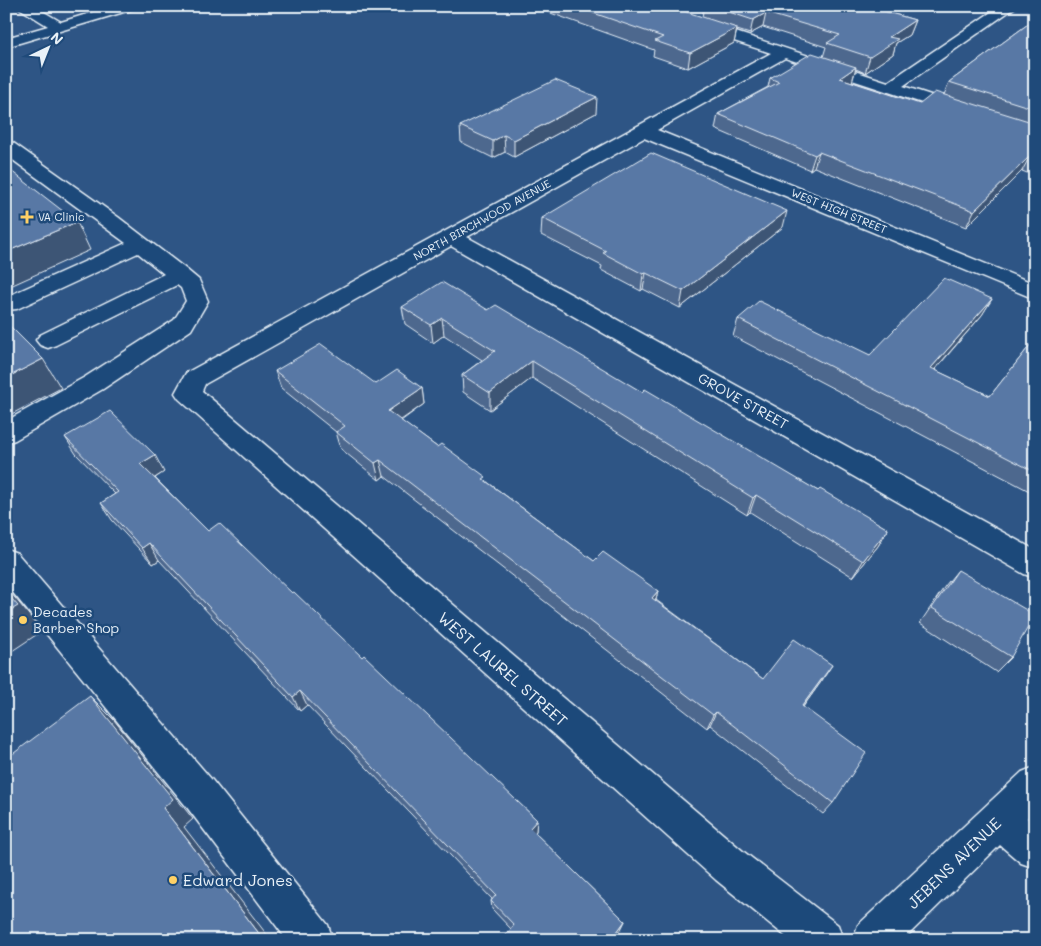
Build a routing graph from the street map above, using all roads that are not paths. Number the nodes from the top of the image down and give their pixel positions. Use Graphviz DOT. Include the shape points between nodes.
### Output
graph roads {
  1 [pos="23,6"];
  2 [pos="129,6"];
  3 [pos="641,6"];
  4 [pos="1010,6"];
  5 [pos="706,10"];
  6 [pos="684,20"];
  7 [pos="60,27"];
  8 [pos="6,43"];
  9 [pos="783,53"];
  10 [pos="890,88"];
  11 [pos="643,131"];
  12 [pos="1035,135"];
  13 [pos="6,146"];
  14 [pos="451,238"];
  15 [pos="140,244"];
  16 [pos="179,275"];
  17 [pos="1035,292"];
  18 [pos="9,304"];
  19 [pos="48,340"];
  20 [pos="188,393"];
  21 [pos="6,433"];
  22 [pos="6,562"];
  23 [pos="1035,565"];
  24 [pos="1035,785"];
  25 [pos="999,819"];
  26 [pos="1035,849"];
  27 [pos="313,940"];
  28 [pos="823,940"];
  29 [pos="873,940"];
  1 -- 7 [label="street"];
  2 -- 7 [label="street"];
  3 -- 6 [label="street"];
  4 -- 10 [label="street"];
  5 -- 6 [label="street"];
  6 -- 9 [label="street"];
  7 -- 8 [label="street"];
  9 -- 10 [label="street"];
  9 -- 11 [label="street, NORTH BIRCHWOOD AVENUE"];
  10 -- 12 [label="street"];
  11 -- 14 [label="street, NORTH BIRCHWOOD AVENUE"];
  11 -- 17 [label="street, WEST HIGH STREET"];
  13 -- 15 [label="street"];
  14 -- 20 [label="street, NORTH BIRCHWOOD AVENUE" via="195,379"];
  14 -- 23 [label="street, GROVE STREET"];
  15 -- 16 [label="street"];
  15 -- 18 [label="street"];
  16 -- 19 [label="street"];
  16 -- 21 [label="street" via="191,285 197,301 183,324 94,383"];
  20 -- 28 [label="street, WEST LAUREL STREET" via="722,860"];
  22 -- 27 [label="street" via="199,793"];
  24 -- 25 [label="street, JEBENS AVENUE"];
  25 -- 26 [label="street"];
  25 -- 29 [label="street, JEBENS AVENUE"];
}
